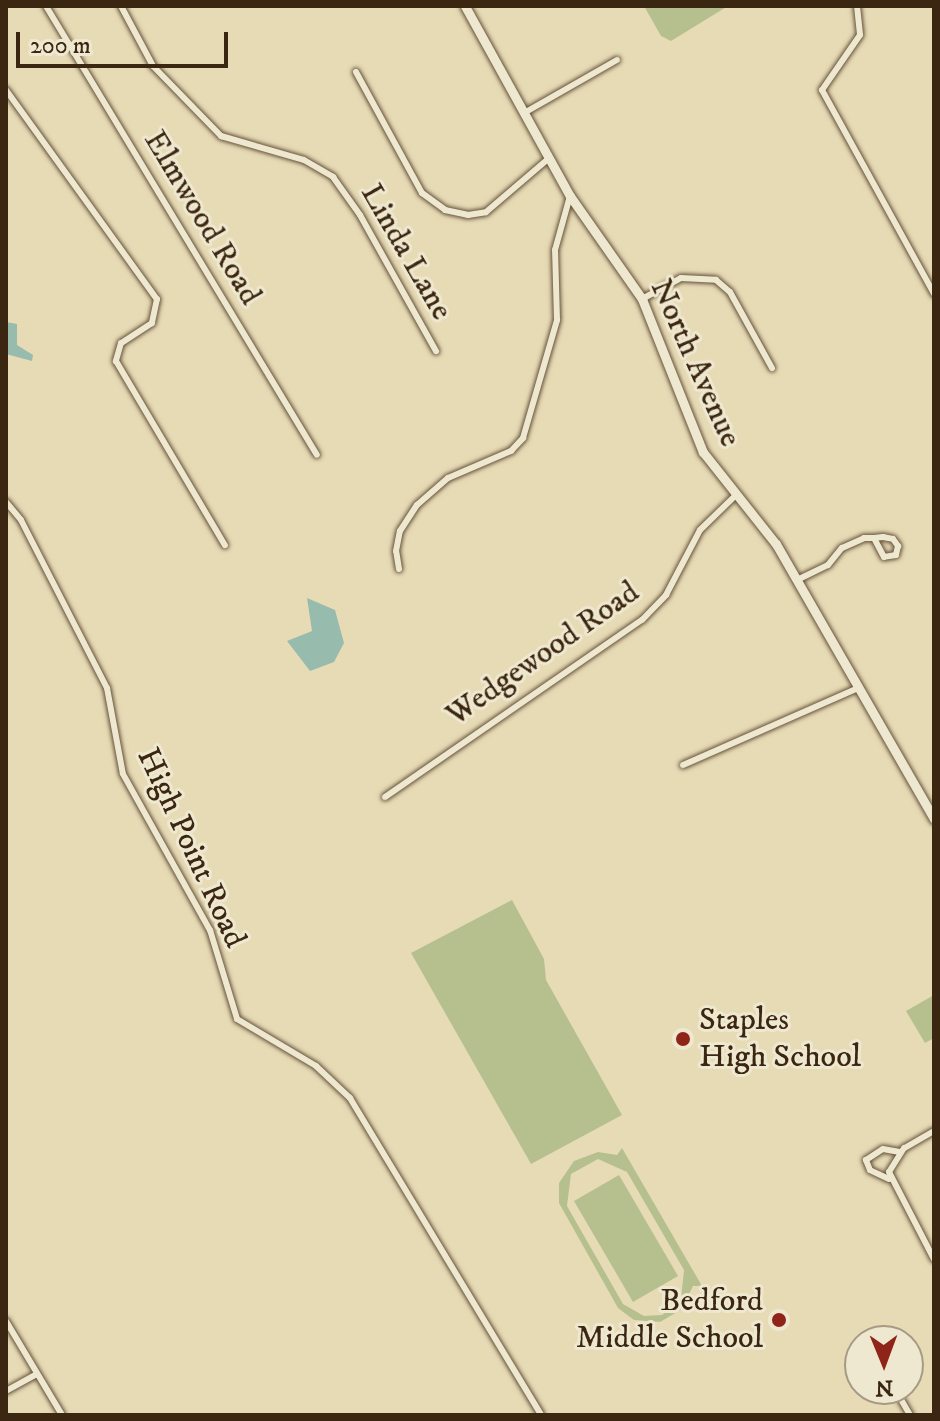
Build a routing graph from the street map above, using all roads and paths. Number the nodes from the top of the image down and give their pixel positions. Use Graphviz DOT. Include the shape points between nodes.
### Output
graph roads {
  1 [pos="46,6"];
  2 [pos="121,6"];
  3 [pos="465,6"];
  4 [pos="857,6"];
  5 [pos="617,60"];
  6 [pos="356,72"];
  7 [pos="6,90"];
  8 [pos="524,113"];
  9 [pos="548,159"];
  10 [pos="570,196"];
  11 [pos="934,294"];
  12 [pos="642,299"];
  13 [pos="436,351"];
  14 [pos="772,368"];
  15 [pos="317,455"];
  16 [pos="736,495"];
  17 [pos="6,502"];
  18 [pos="874,538"];
  19 [pos="225,545"];
  20 [pos="399,569"];
  21 [pos="797,580"];
  22 [pos="856,689"];
  23 [pos="683,765"];
  24 [pos="385,797"];
  25 [pos="934,819"];
  26 [pos="934,1131"];
  27 [pos="900,1152"];
  28 [pos="889,1179"];
  29 [pos="934,1259"];
  30 [pos="6,1321"];
  31 [pos="37,1374"];
  32 [pos="6,1391"];
  33 [pos="62,1415"];
  34 [pos="541,1415"];
  1 -- 15 [label="street, Elmwood Road"];
  2 -- 13 [label="street, Linda Lane" via="153,66 221,136 304,160 333,177"];
  3 -- 8 [label="street, North Avenue"];
  4 -- 11 [label="street" via="860,35 822,90"];
  5 -- 8 [label="street"];
  6 -- 9 [label="street" via="422,193 445,210 486,212"];
  7 -- 19 [label="street" via="157,299 152,323 121,343 116,361"];
  8 -- 9 [label="street, North Avenue"];
  9 -- 10 [label="street, North Avenue"];
  10 -- 12 [label="street, North Avenue"];
  10 -- 20 [label="street" via="555,250 557,320 523,438 511,451 448,478 417,505 400,531"];
  12 -- 14 [label="street" via="681,278 716,280 730,292"];
  12 -- 16 [label="street, North Avenue" via="703,452"];
  16 -- 21 [label="street, North Avenue" via="764,527"];
  16 -- 24 [label="street, Wedgewood Road" via="700,530 666,595 636,626"];
  17 -- 34 [label="street, High Point Road" via="21,520 107,688 123,774 210,930 237,1019 329,1076 350,1098"];
  18 -- 21 [label="street" via="842,548 828,565"];
  21 -- 22 [label="street, North Avenue"];
  22 -- 23 [label="street"];
  22 -- 25 [label="street, North Avenue"];
  26 -- 27 [label="street"];
  27 -- 28 [label="street"];
  27 -- 28 [label="street" via="883,1149 866,1160 870,1170"];
  28 -- 29 [label="street"];
  30 -- 31 [label="street"];
  31 -- 32 [label="street"];
  31 -- 33 [label="street"];
}
